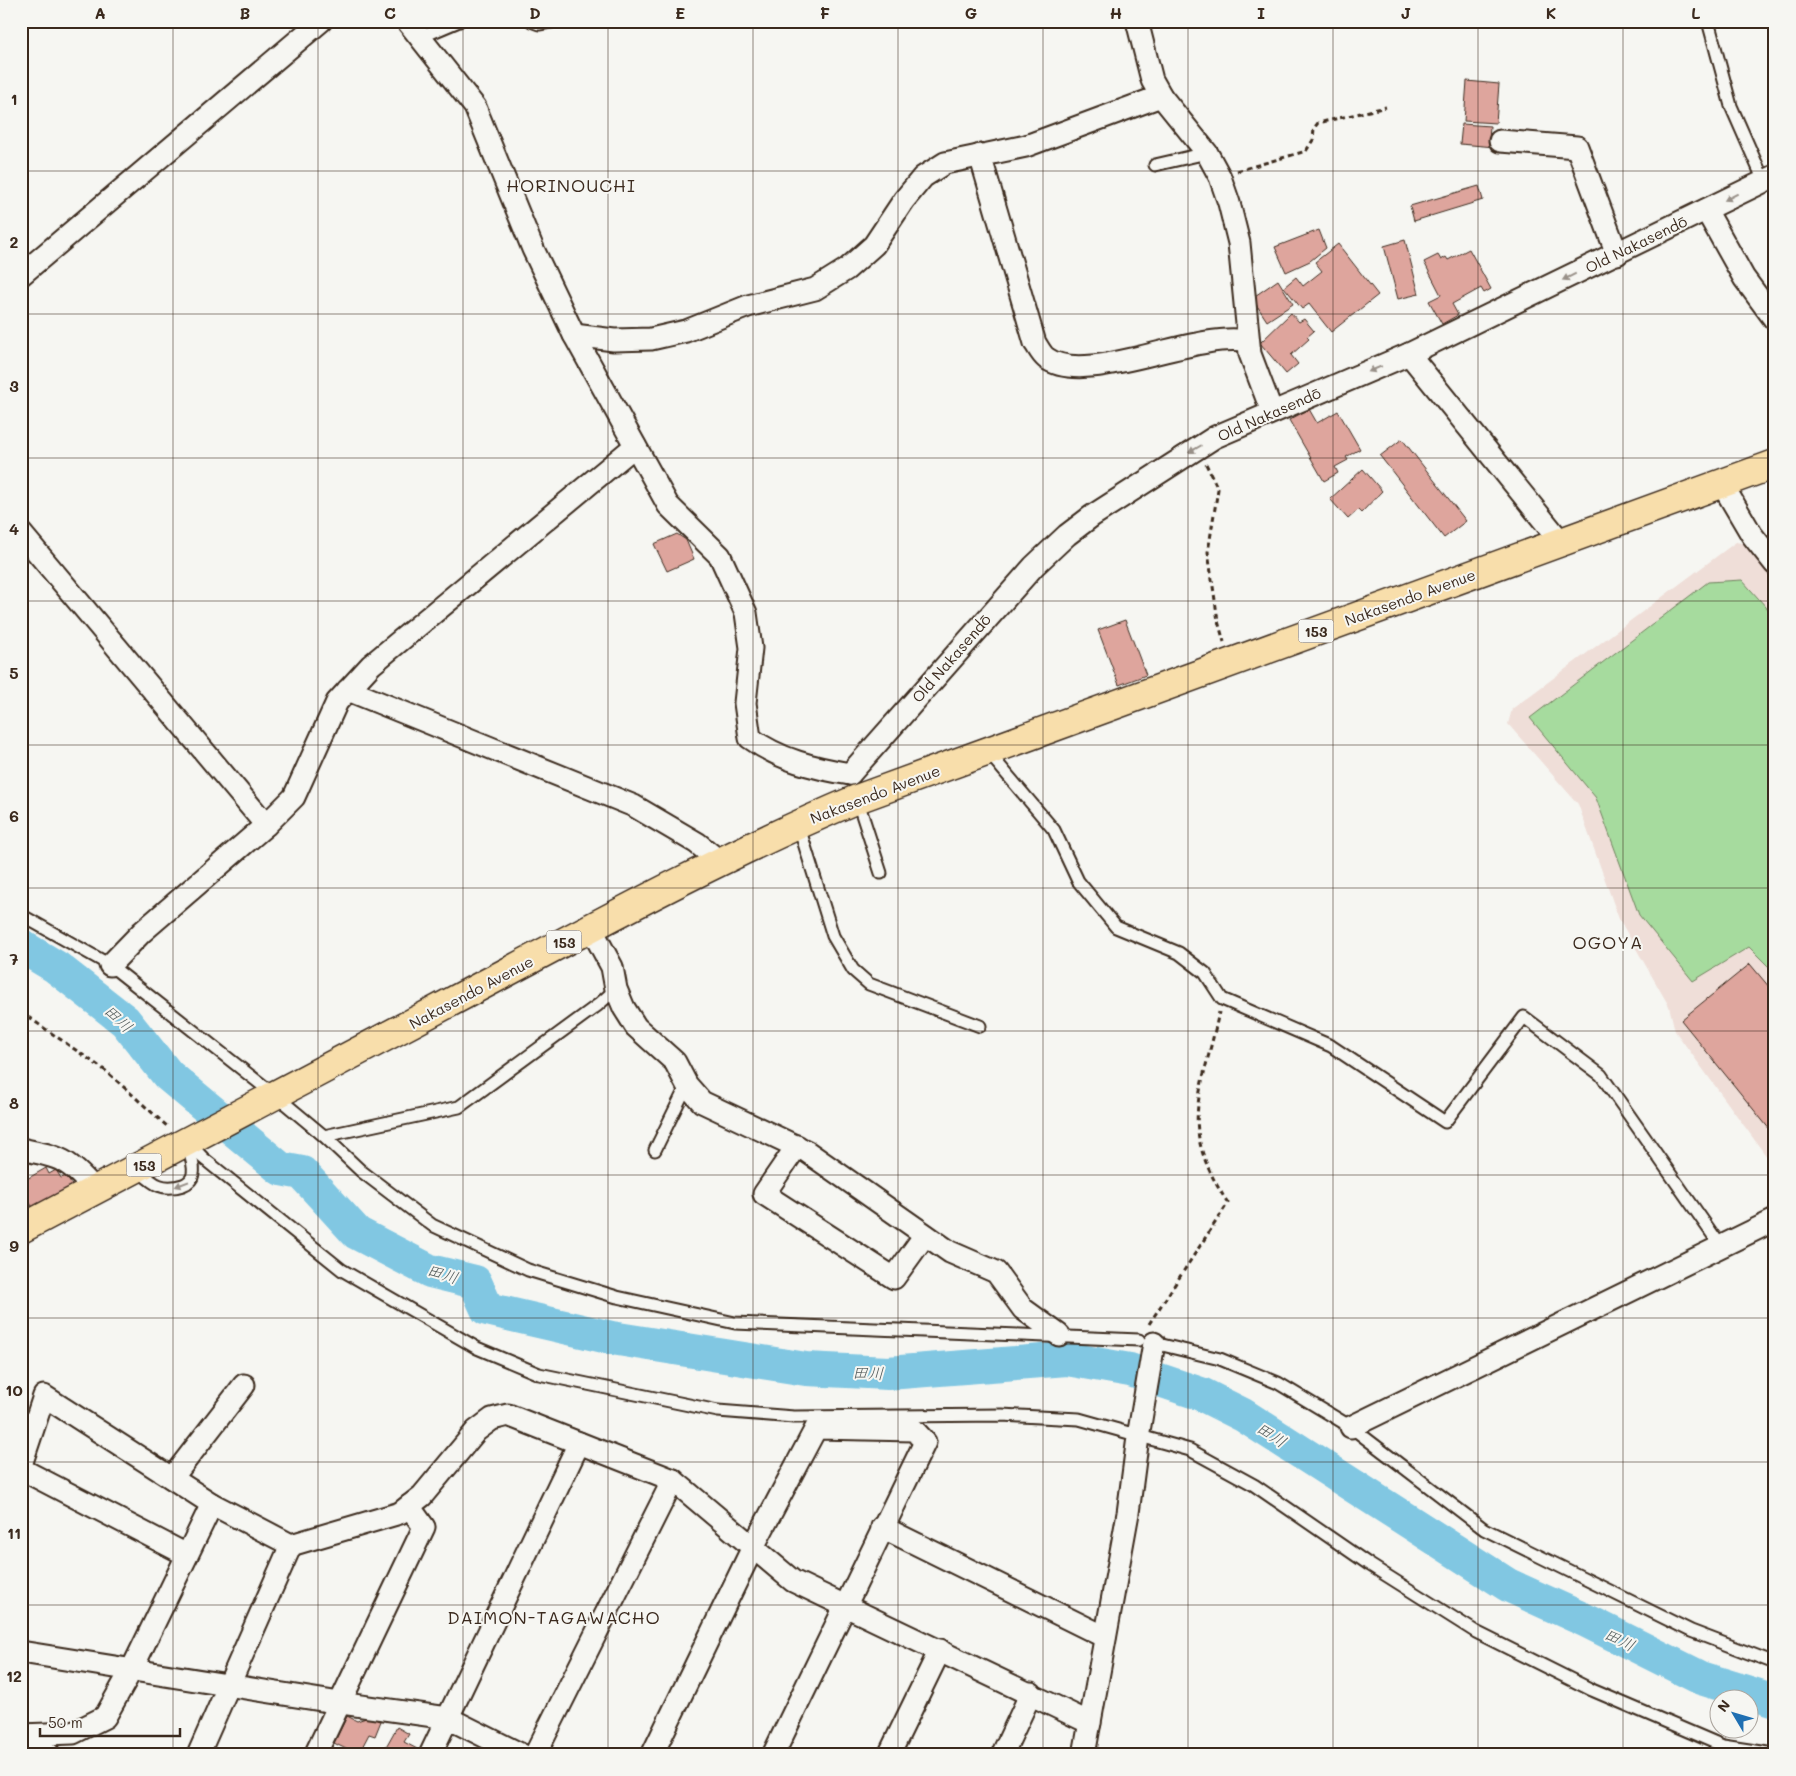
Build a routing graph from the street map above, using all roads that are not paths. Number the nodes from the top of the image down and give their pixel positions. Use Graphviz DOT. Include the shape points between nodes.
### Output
graph roads {
  1 [pos="321,21"];
  2 [pos="459,21"];
  3 [pos="531,21"];
  4 [pos="556,21"];
  5 [pos="1137,21"];
  6 [pos="1708,21"];
  7 [pos="414,29"];
  8 [pos="1160,96"];
  9 [pos="1500,141"];
  10 [pos="1207,153"];
  11 [pos="980,155"];
  12 [pos="1155,165"];
  13 [pos="1769,178"];
  14 [pos="1706,210"];
  15 [pos="1617,254"];
  16 [pos="21,275"];
  17 [pos="1775,320"];
  18 [pos="574,335"];
  19 [pos="1248,341"];
  20 [pos="1409,354"];
  21 [pos="1272,412"];
  22 [pos="635,446"];
  23 [pos="1775,464"];
  24 [pos="1722,484"];
  25 [pos="21,533"];
  26 [pos="1561,542"];
  27 [pos="1775,564"];
  28 [pos="348,690"];
  29 [pos="988,752"];
  30 [pos="854,787"];
  31 [pos="798,824"];
  32 [pos="266,825"];
  33 [pos="719,861"];
  34 [pos="881,873"];
  35 [pos="21,915"];
  36 [pos="591,928"];
  37 [pos="110,965"];
  38 [pos="616,989"];
  39 [pos="980,1026"];
  40 [pos="687,1085"];
  41 [pos="272,1098"];
  42 [pos="324,1136"];
  43 [pos="186,1143"];
  44 [pos="797,1146"];
  45 [pos="21,1150"];
  46 [pos="655,1150"];
  47 [pos="137,1168"];
  48 [pos="95,1190"];
  49 [pos="1775,1220"];
  50 [pos="21,1229"];
  51 [pos="925,1235"];
  52 [pos="1720,1245"];
  53 [pos="1059,1335"];
  54 [pos="1148,1344"];
  55 [pos="244,1385"];
  56 [pos="1351,1427"];
  57 [pos="1138,1434"];
  58 [pos="579,1443"];
  59 [pos="21,1465"];
  60 [pos="21,1469"];
  61 [pos="172,1478"];
  62 [pos="673,1480"];
  63 [pos="212,1504"];
  64 [pos="410,1506"];
  65 [pos="882,1527"];
  66 [pos="291,1545"];
  67 [pos="753,1547"];
  68 [pos="187,1555"];
  69 [pos="844,1607"];
  70 [pos="1105,1637"];
  71 [pos="940,1650"];
  72 [pos="21,1652"];
  73 [pos="1775,1663"];
  74 [pos="132,1669"];
  75 [pos="229,1684"];
  76 [pos="1031,1694"];
  77 [pos="340,1703"];
  78 [pos="448,1718"];
  79 [pos="1090,1723"];
  80 [pos="23,1735"];
  81 [pos="1775,1754"];
  82 [pos="50,1755"];
  83 [pos="198,1755"];
  84 [pos="315,1755"];
  85 [pos="430,1755"];
  86 [pos="522,1755"];
  87 [pos="535,1755"];
  88 [pos="652,1755"];
  89 [pos="773,1755"];
  90 [pos="889,1755"];
  91 [pos="1002,1755"];
  92 [pos="1084,1755"];
  1 -- 16 [label="street"];
  2 -- 7 [label="lane"];
  3 -- 4 [label="lane" via="539,24"];
  5 -- 8 [label="street" via="1152,80"];
  6 -- 13 [label="lane" via="1731,106"];
  7 -- 18 [label="street" via="476,107 533,249"];
  8 -- 10 [label="street"];
  8 -- 11 [label="street" via="1026,146"];
  9 -- 15 [label="street" via="1578,146"];
  10 -- 12 [label="lane"];
  10 -- 19 [label="street" via="1220,177 1239,243"];
  11 -- 18 [label="street" via="945,163 923,177 874,245 847,269 815,289 748,306 686,331 651,339 614,340"];
  11 -- 19 [label="street" via="1034,343 1045,357 1074,366 1101,365 1133,360 1184,345 1233,338"];
  13 -- 14 [label="street, Old Nakasendō, one-way"];
  14 -- 15 [label="street, Old Nakasendō"];
  14 -- 17 [label="street" via="1744,278"];
  15 -- 20 [label="street, Old Nakasendō, one-way"];
  18 -- 22 [label="street"];
  19 -- 21 [label="street"];
  20 -- 21 [label="street, Old Nakasendō, one-way"];
  20 -- 26 [label="street"];
  21 -- 30 [label="street, Old Nakasendō, one-way" via="1197,448 1067,535 995,608"];
  22 -- 28 [label="street" via="371,665"];
  22 -- 30 [label="street" via="668,505 720,556 746,613 751,648 745,704 750,738 764,748"];
  23 -- 24 [label="highway, Nakasendo Avenue / 153"];
  24 -- 26 [label="highway, Nakasendo Avenue / 153"];
  24 -- 27 [label="street" via="1752,535"];
  25 -- 32 [label="street"];
  26 -- 29 [label="highway, Nakasendo Avenue / 153"];
  28 -- 32 [label="street" via="336,702 294,797"];
  28 -- 33 [label="street" via="634,806 697,843"];
  29 -- 30 [label="highway, Nakasendo Avenue / 153"];
  29 -- 52 [label="lane" via="1054,830 1078,881 1116,927 1179,952 1206,973 1222,999 1331,1046 1445,1122 1524,1017 1601,1075"];
  30 -- 31 [label="highway, Nakasendo Avenue / 153"];
  30 -- 34 [label="lane"];
  31 -- 33 [label="highway, Nakasendo Avenue / 153"];
  31 -- 39 [label="lane" via="833,936 852,970 869,984"];
  32 -- 37 [label="street" via="142,932"];
  33 -- 36 [label="highway, Nakasendo Avenue / 153"];
  35 -- 37 [label="lane"];
  36 -- 38 [label="street" via="612,967"];
  36 -- 41 [label="highway, Nakasendo Avenue / 153"];
  37 -- 41 [label="lane"];
  38 -- 40 [label="street" via="636,1027 676,1062"];
  38 -- 42 [label="lane" via="459,1107"];
  40 -- 44 [label="street" via="702,1102"];
  40 -- 46 [label="lane"];
  41 -- 42 [label="lane"];
  41 -- 43 [label="highway, Nakasendo Avenue / 153"];
  42 -- 53 [label="lane" via="361,1171 432,1225 528,1270 617,1297 735,1323"];
  43 -- 47 [label="highway, Nakasendo Avenue / 153"];
  43 -- 47 [label="lane, one-way" via="193,1167 193,1176 188,1183 167,1189 154,1183"];
  43 -- 57 [label="lane" via="342,1270 477,1348 539,1374 718,1411 794,1418 1002,1415 1079,1419"];
  44 -- 51 [label="street"];
  44 -- 51 [label="street" via="764,1194 894,1278"];
  45 -- 48 [label="street" via="62,1159 75,1167"];
  47 -- 48 [label="highway, Nakasendo Avenue / 153"];
  48 -- 50 [label="highway, Nakasendo Avenue / 153"];
  49 -- 52 [label="street"];
  51 -- 53 [label="street" via="950,1252 996,1272 1024,1309"];
  52 -- 56 [label="street"];
  53 -- 54 [label="lane"];
  54 -- 56 [label="lane" via="1220,1359 1278,1383"];
  54 -- 57 [label="street"];
  55 -- 61 [label="street"];
  56 -- 73 [label="lane" via="1484,1529 1691,1631"];
  57 -- 70 [label="street" via="1128,1514"];
  57 -- 81 [label="lane" via="1190,1450 1254,1485 1370,1565 1476,1632 1592,1690 1724,1746"];
  58 -- 62 [label="street"];
  58 -- 64 [label="street" via="508,1416 492,1419 476,1431"];
  58 -- 78 [label="street"];
  59 -- 61 [label="street" via="44,1396"];
  60 -- 68 [label="street"];
  61 -- 63 [label="street"];
  62 -- 67 [label="street"];
  62 -- 87 [label="street"];
  63 -- 66 [label="street"];
  63 -- 68 [label="street"];
  64 -- 66 [label="street" via="400,1513"];
  64 -- 77 [label="street" via="424,1527"];
  65 -- 67 [label="street" via="925,1442 914,1430 816,1428"];
  65 -- 69 [label="street"];
  65 -- 70 [label="street"];
  66 -- 75 [label="street"];
  67 -- 69 [label="street" via="793,1581"];
  67 -- 88 [label="street"];
  68 -- 74 [label="street"];
  69 -- 71 [label="street"];
  69 -- 89 [label="street"];
  70 -- 79 [label="street"];
  71 -- 76 [label="street"];
  71 -- 90 [label="street"];
  72 -- 74 [label="street"];
  74 -- 75 [label="street"];
  74 -- 80 [label="street" via="105,1717 73,1732"];
  75 -- 77 [label="street"];
  75 -- 83 [label="street"];
  76 -- 79 [label="street"];
  76 -- 91 [label="street"];
  77 -- 78 [label="street"];
  77 -- 84 [label="street"];
  78 -- 85 [label="street"];
  78 -- 86 [label="street"];
  79 -- 92 [label="street"];
  80 -- 82 [label="street"];
}
